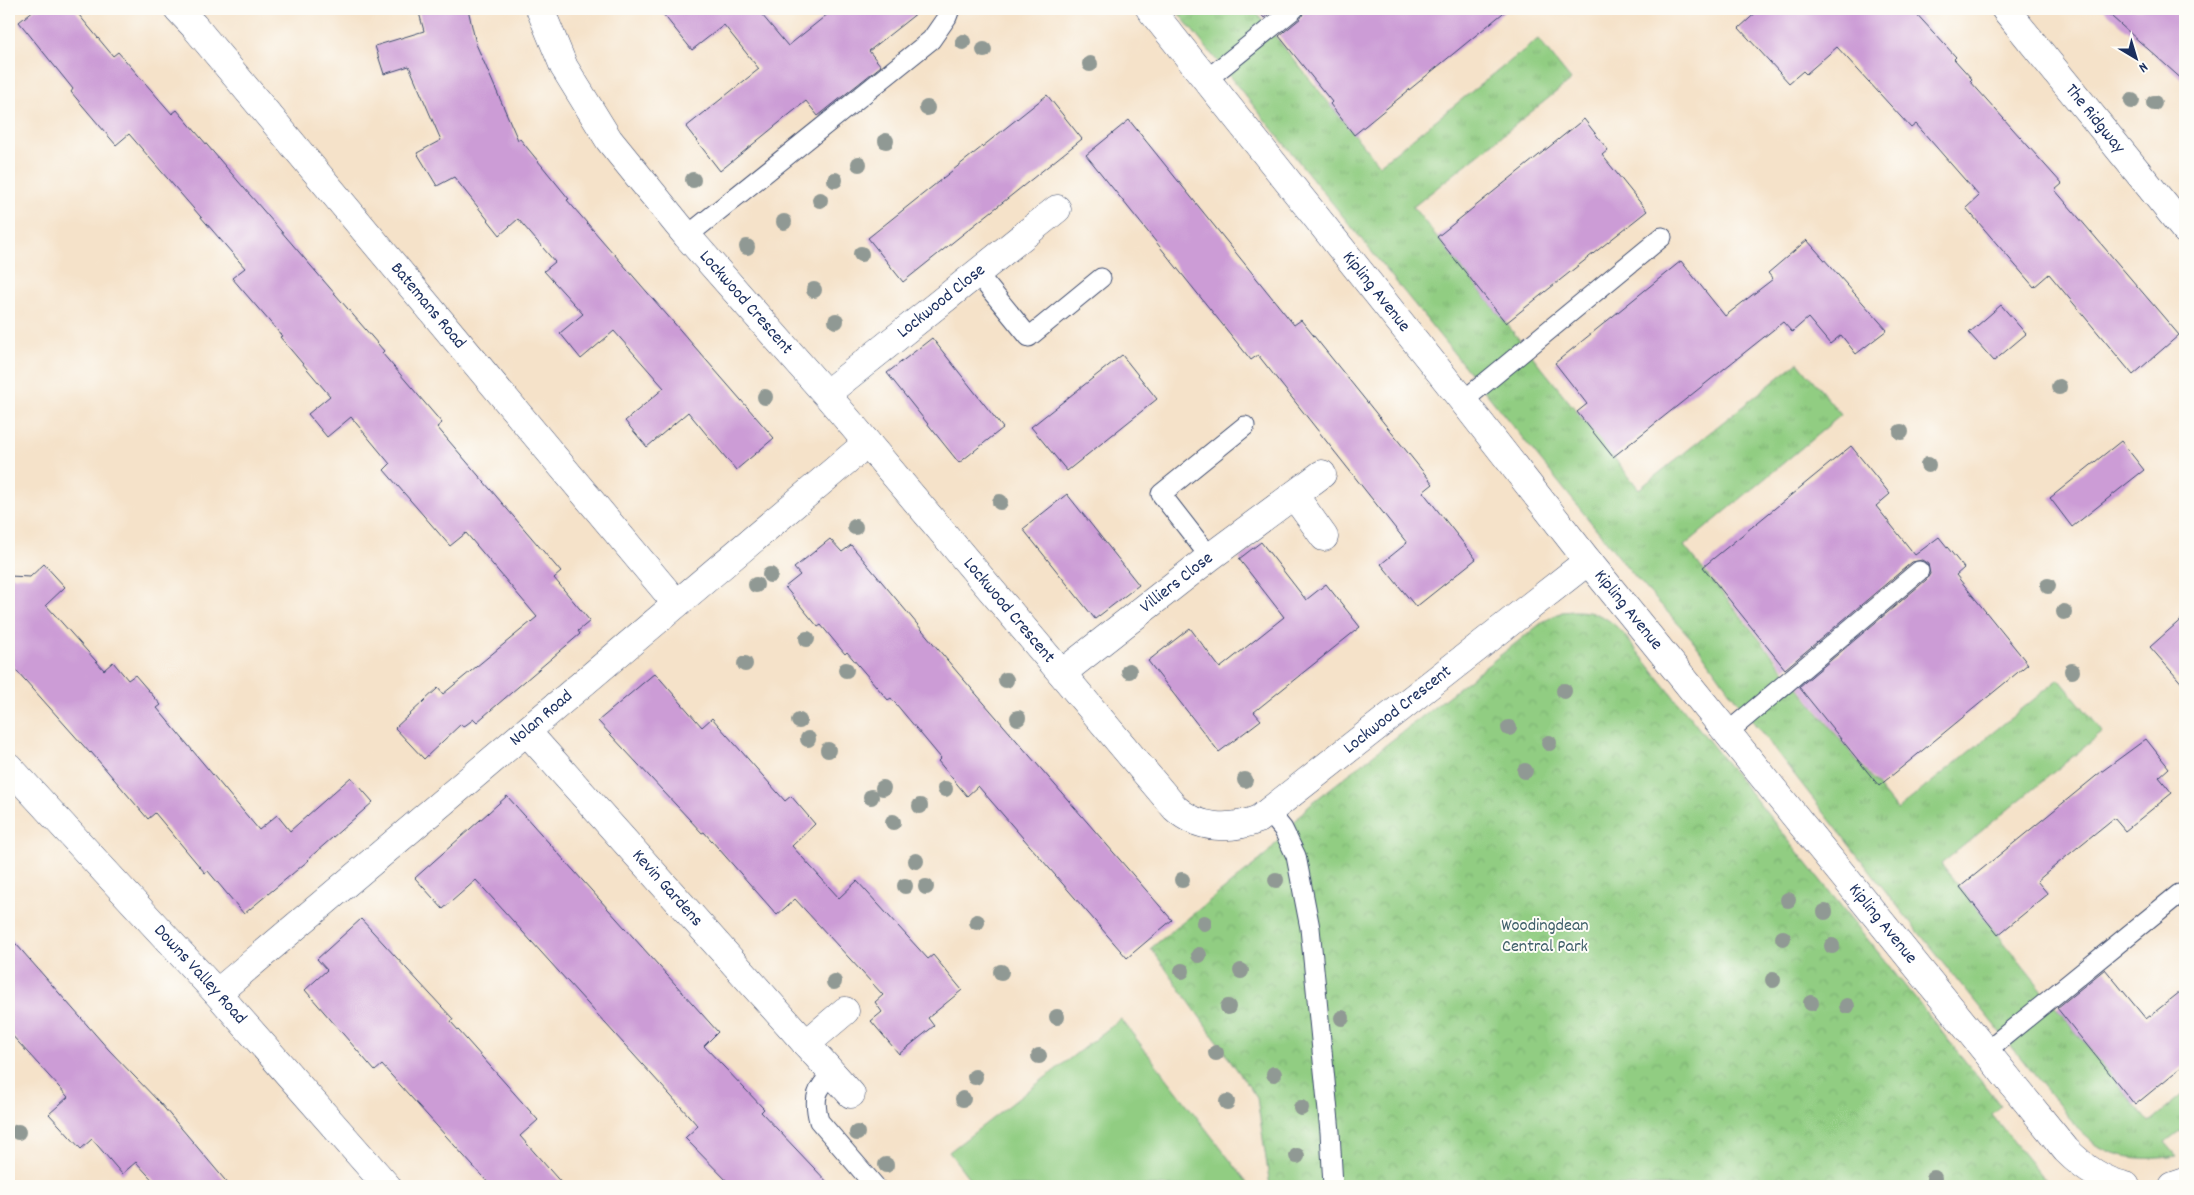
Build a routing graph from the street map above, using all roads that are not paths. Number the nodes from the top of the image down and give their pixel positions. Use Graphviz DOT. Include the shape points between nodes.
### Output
graph roads {
  1 [pos="178,9"];
  2 [pos="540,9"];
  3 [pos="950,9"];
  4 [pos="1150,9"];
  5 [pos="1294,9"];
  6 [pos="2005,9"];
  7 [pos="1206,80"];
  8 [pos="1057,209"];
  9 [pos="2185,230"];
  10 [pos="687,236"];
  11 [pos="1662,237"];
  12 [pos="976,272"];
  13 [pos="1102,278"];
  14 [pos="826,394"];
  15 [pos="1463,401"];
  16 [pos="1245,426"];
  17 [pos="867,443"];
  18 [pos="1322,474"];
  19 [pos="1294,495"];
  20 [pos="1324,537"];
  21 [pos="1210,557"];
  22 [pos="1588,561"];
  23 [pos="1919,571"];
  24 [pos="676,603"];
  25 [pos="1062,674"];
  26 [pos="526,732"];
  27 [pos="1728,732"];
  28 [pos="9,767"];
  29 [pos="1269,812"];
  30 [pos="2179,894"];
  31 [pos="217,993"];
  32 [pos="845,1011"];
  33 [pos="806,1044"];
  34 [pos="1986,1051"];
  35 [pos="833,1073"];
  36 [pos="851,1094"];
  37 [pos="2185,1182"];
  38 [pos="388,1186"];
  39 [pos="875,1186"];
  40 [pos="1333,1186"];
  41 [pos="2126,1186"];
  42 [pos="2173,1186"];
  1 -- 24 [label="street, Batemans Road"];
  2 -- 10 [label="street, Lockwood Crescent" via="577,91 609,140"];
  3 -- 10 [label="lane" via="931,40"];
  4 -- 7 [label="street, Kipling Avenue"];
  5 -- 7 [label="lane"];
  6 -- 9 [label="street, The Ridgway"];
  7 -- 15 [label="street, Kipling Avenue"];
  8 -- 12 [label="street, Lockwood Close"];
  10 -- 14 [label="street, Lockwood Crescent"];
  11 -- 15 [label="lane"];
  12 -- 13 [label="lane" via="1029,337"];
  12 -- 14 [label="street, Lockwood Close"];
  14 -- 17 [label="street, Lockwood Crescent"];
  15 -- 22 [label="street, Kipling Avenue"];
  16 -- 21 [label="lane" via="1161,494"];
  17 -- 24 [label="street, Nolan Road"];
  17 -- 25 [label="street, Lockwood Crescent"];
  18 -- 19 [label="street, Villiers Close"];
  19 -- 20 [label="street"];
  19 -- 21 [label="street, Villiers Close"];
  21 -- 25 [label="street, Villiers Close"];
  22 -- 27 [label="street, Kipling Avenue"];
  22 -- 29 [label="street, Lockwood Crescent"];
  23 -- 27 [label="lane"];
  24 -- 26 [label="street, Nolan Road"];
  25 -- 29 [label="street, Lockwood Crescent" via="1175,808 1188,818 1224,827 1249,823"];
  26 -- 31 [label="street, Nolan Road"];
  26 -- 33 [label="street, Kevin Gardens"];
  27 -- 34 [label="street, Kipling Avenue"];
  28 -- 31 [label="street, Downs Valley Road"];
  29 -- 40 [label="lane" via="1283,829 1296,856 1310,928"];
  30 -- 34 [label="lane"];
  31 -- 38 [label="street, Downs Valley Road"];
  32 -- 33 [label="street"];
  33 -- 35 [label="street, Kevin Gardens"];
  34 -- 41 [label="street, Kipling Avenue" via="2079,1163 2109,1181"];
  35 -- 36 [label="street, Kevin Gardens"];
  35 -- 39 [label="lane" via="816,1096 820,1121"];
  37 -- 42 [label="street"];
}
